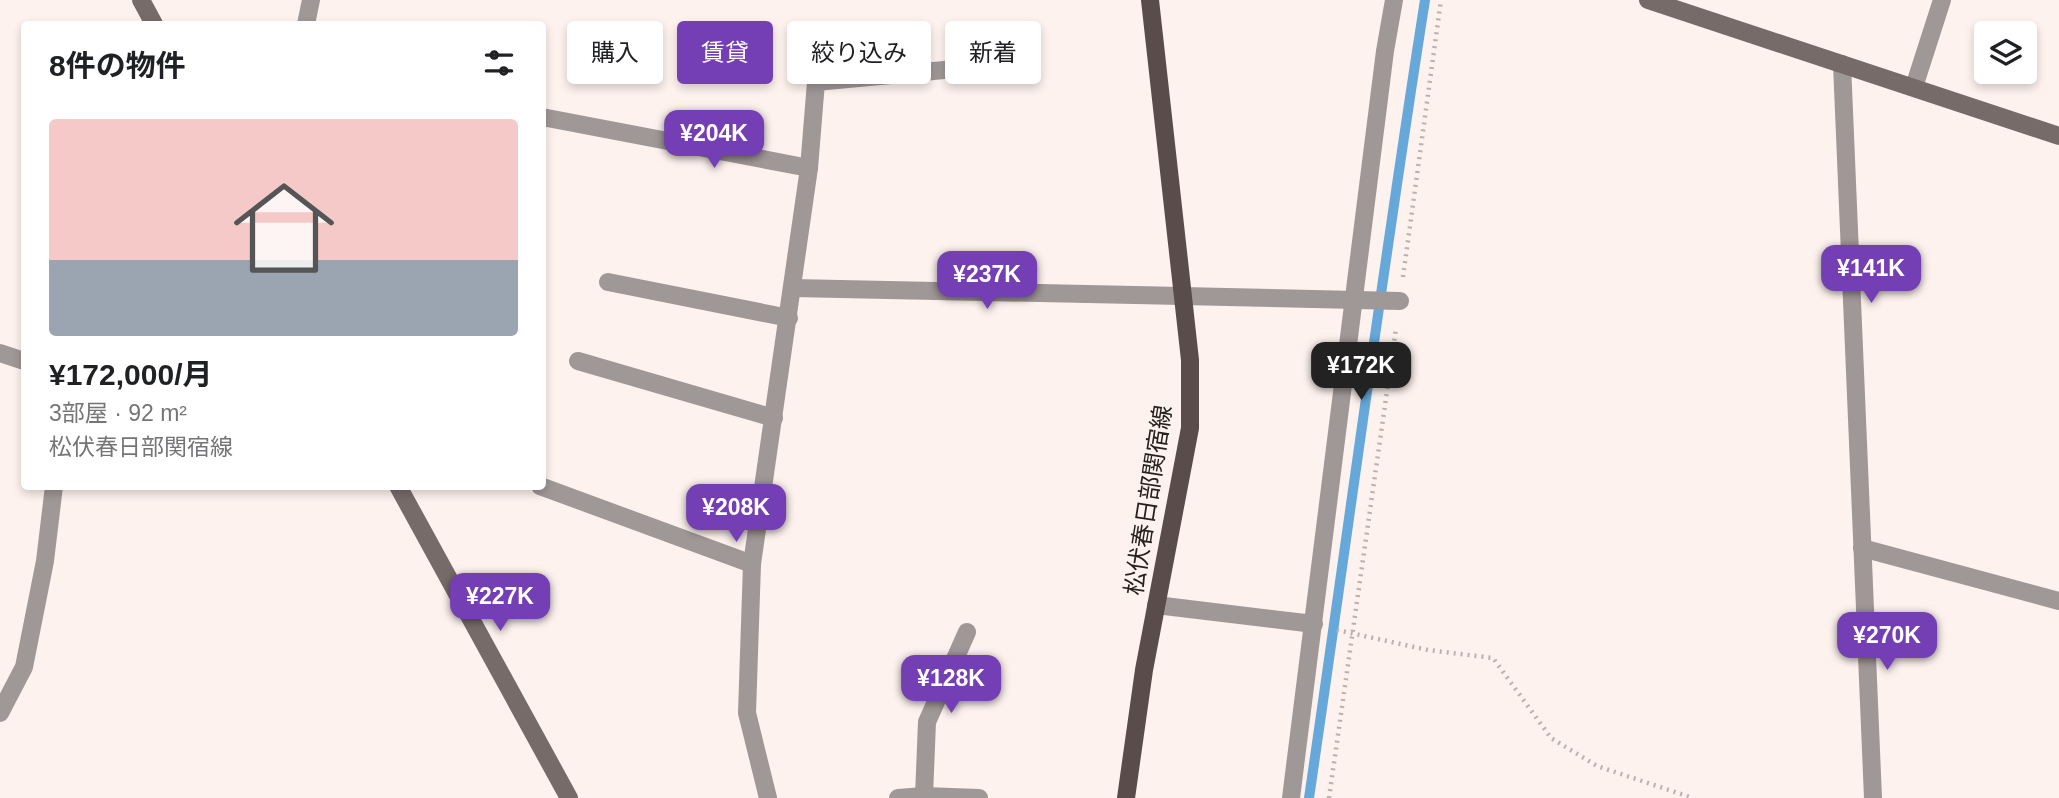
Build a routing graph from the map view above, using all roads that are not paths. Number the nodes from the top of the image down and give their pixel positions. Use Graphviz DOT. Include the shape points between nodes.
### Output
graph roads {
  1 [pos="141,0"];
  2 [pos="312,0"];
  3 [pos="1150,0"];
  4 [pos="1394,0"];
  5 [pos="1942,0"];
  6 [pos="1652,1"];
  7 [pos="152,21"];
  8 [pos="307,21"];
  9 [pos="1842,64"];
  10 [pos="945,70"];
  11 [pos="1914,87"];
  12 [pos="546,118"];
  13 [pos="2059,136"];
  14 [pos="809,168"];
  15 [pos="608,282"];
  16 [pos="793,288"];
  17 [pos="1182,296"];
  18 [pos="1356,300"];
  19 [pos="1399,301"];
  20 [pos="789,318"];
  21 [pos="0,353"];
  22 [pos="21,360"];
  23 [pos="578,361"];
  24 [pos="774,418"];
  25 [pos="546,488"];
  26 [pos="54,490"];
  27 [pos="400,490"];
  28 [pos="1862,548"];
  29 [pos="752,564"];
  30 [pos="2059,601"];
  31 [pos="1156,606"];
  32 [pos="1314,625"];
  33 [pos="967,632"];
  34 [pos="0,713"];
  35 [pos="924,796"];
  36 [pos="569,798"];
  37 [pos="768,798"];
  38 [pos="898,798"];
  39 [pos="979,798"];
  40 [pos="1126,798"];
  41 [pos="1291,798"];
  42 [pos="1873,798"];
  1 -- 7 [label="street"];
  2 -- 8 [label="street"];
  3 -- 17 [label="main road, 松伏春日部関宿線"];
  4 -- 18 [label="street"];
  5 -- 11 [label="street"];
  6 -- 9 [label="street"];
  9 -- 11 [label="street"];
  9 -- 28 [label="street"];
  10 -- 14 [label="street" via="816,82"];
  11 -- 13 [label="street"];
  12 -- 14 [label="street"];
  14 -- 16 [label="street"];
  15 -- 20 [label="street"];
  16 -- 17 [label="street"];
  16 -- 20 [label="street"];
  17 -- 18 [label="street"];
  17 -- 31 [label="main road, 松伏春日部関宿線" via="1190,360 1190,428"];
  18 -- 19 [label="street"];
  18 -- 32 [label="street"];
  20 -- 24 [label="street"];
  21 -- 22 [label="street"];
  23 -- 24 [label="street"];
  24 -- 29 [label="street"];
  25 -- 29 [label="street"];
  26 -- 34 [label="street" via="24,667"];
  27 -- 36 [label="street"];
  28 -- 30 [label="street"];
  28 -- 42 [label="street"];
  29 -- 37 [label="street" via="747,713"];
  31 -- 32 [label="street"];
  31 -- 40 [label="main road, 松伏春日部関宿線"];
  32 -- 41 [label="street"];
  33 -- 35 [label="street" via="927,722"];
  35 -- 38 [label="street"];
  35 -- 39 [label="street"];
}
